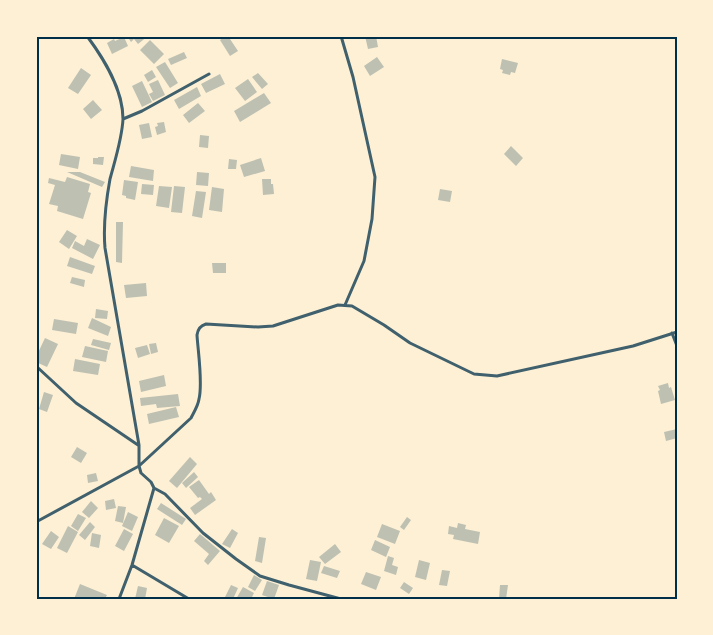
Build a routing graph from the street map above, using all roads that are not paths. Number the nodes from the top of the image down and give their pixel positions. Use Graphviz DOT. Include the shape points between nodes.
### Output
graph roads {
  1 [pos="87,36"];
  2 [pos="341,36"];
  3 [pos="209,74"];
  4 [pos="123,119"];
  5 [pos="345,305"];
  6 [pos="677,332"];
  7 [pos="672,333"];
  8 [pos="677,346"];
  9 [pos="36,366"];
  10 [pos="139,445"];
  11 [pos="139,466"];
  12 [pos="154,488"];
  13 [pos="36,522"];
  14 [pos="132,565"];
  15 [pos="119,599"];
  16 [pos="190,599"];
  17 [pos="341,599"];
  1 -- 4 [label="street" via="110,73"];
  2 -- 5 [label="street" via="375,177 364,261"];
  3 -- 4 [label="street"];
  4 -- 10 [label="street" via="104,231"];
  5 -- 7 [label="street" via="359,310 410,343 474,374 489,376 633,346"];
  5 -- 11 [label="street" via="273,326 201,326 197,335 201,386 197,408 191,418"];
  6 -- 7 [label="street"];
  7 -- 8 [label="street"];
  9 -- 10 [label="street" via="76,403"];
  10 -- 11 [label="street"];
  11 -- 12 [label="street"];
  11 -- 13 [label="street"];
  12 -- 14 [label="street"];
  12 -- 17 [label="street" via="202,533 260,576"];
  14 -- 15 [label="street"];
  14 -- 16 [label="street"];
}
